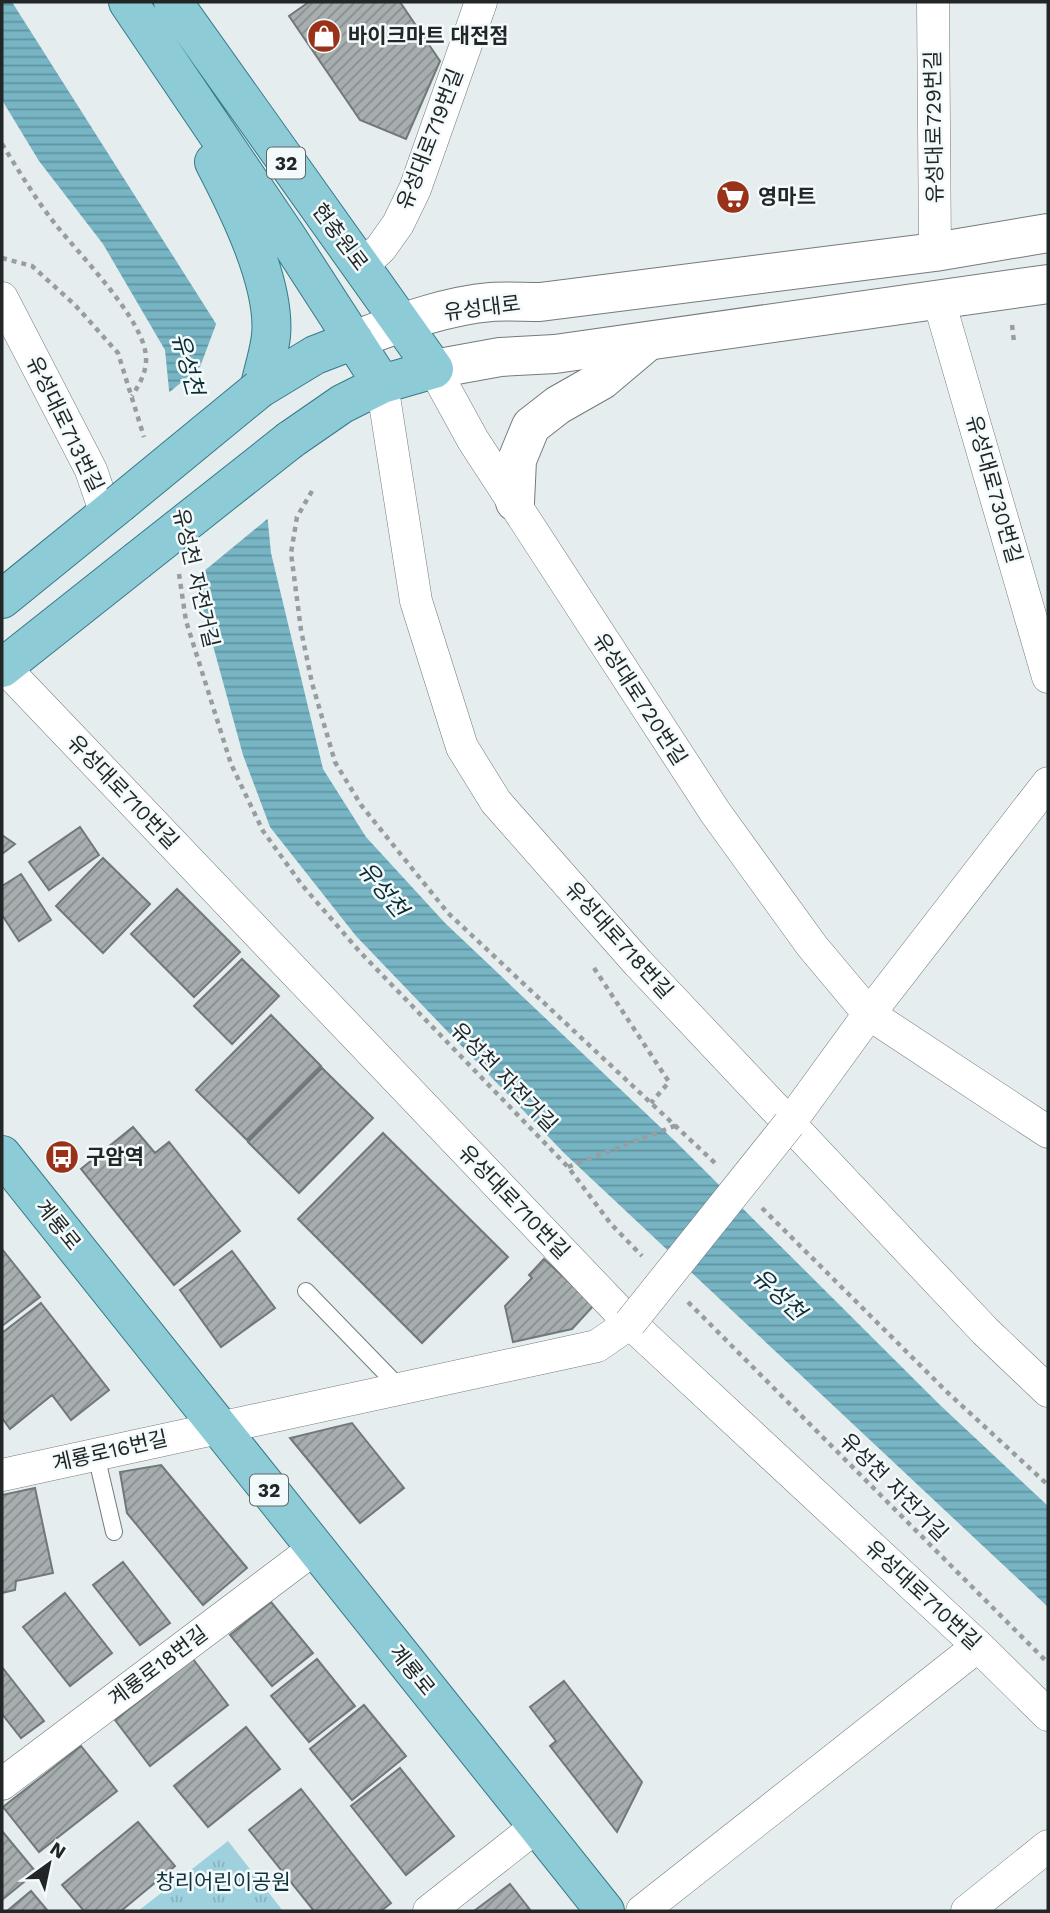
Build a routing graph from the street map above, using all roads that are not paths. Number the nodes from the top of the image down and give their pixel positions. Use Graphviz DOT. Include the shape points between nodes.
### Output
graph roads {
  1 [pos="173,2"];
  2 [pos="481,2"];
  3 [pos="933,2"];
  4 [pos="132,7"];
  5 [pos="1048,233"];
  6 [pos="935,252"];
  7 [pos="362,266"];
  8 [pos="1048,284"];
  9 [pos="2,298"];
  10 [pos="939,301"];
  11 [pos="402,323"];
  12 [pos="354,340"];
  13 [pos="647,342"];
  14 [pos="434,369"];
  15 [pos="382,383"];
  16 [pos="259,389"];
  17 [pos="515,502"];
  18 [pos="112,509"];
  19 [pos="2,599"];
  20 [pos="2,667"];
  21 [pos="1048,677"];
  22 [pos="1048,783"];
  23 [pos="869,1014"];
  24 [pos="789,1124"];
  25 [pos="1048,1132"];
  26 [pos="2,1154"];
  27 [pos="306,1291"];
  28 [pos="630,1324"];
  29 [pos="400,1388"];
  30 [pos="1048,1391"];
  31 [pos="219,1427"];
  32 [pos="96,1454"];
  33 [pos="6,1468"];
  34 [pos="114,1532"];
  35 [pos="315,1548"];
  36 [pos="978,1646"];
  37 [pos="1048,1715"];
  38 [pos="2,1784"];
  39 [pos="537,1826"];
  40 [pos="1048,1846"];
  41 [pos="429,1911"];
  42 [pos="605,1911"];
  43 [pos="642,1911"];
  44 [pos="967,1911"];
  1 -- 7 [label="main road, 현충원로 / 32"];
  2 -- 7 [label="street, 유성대로719번길" via="415,189 398,224"];
  3 -- 6 [label="street, 유성대로729번길"];
  4 -- 12 [label="main road"];
  4 -- 16 [label="main road" via="219,173 268,292 271,335"];
  5 -- 6 [label="main road, 유성대로"];
  6 -- 11 [label="main road, 유성대로" via="540,302 490,302"];
  7 -- 11 [label="main road, 현충원로 / 32"];
  8 -- 10 [label="main road"];
  9 -- 18 [label="street, 유성대로713번길"];
  10 -- 13 [label="main road"];
  10 -- 21 [label="street, 유성대로730번길"];
  11 -- 12 [label="main road, 유성대로"];
  11 -- 14 [label="main road, 현충원로 / 32"];
  12 -- 15 [label="main road"];
  12 -- 16 [label="main road, 유성대로" via="315,355"];
  13 -- 14 [label="main road" via="500,357"];
  13 -- 17 [label="main road" via="602,380 530,426 517,460"];
  14 -- 15 [label="main road"];
  14 -- 17 [label="street, 유성대로720번길" via="473,440"];
  15 -- 20 [label="main road, bridge" via="290,440"];
  15 -- 24 [label="street, 유성대로718번길" via="416,601 462,747 496,802"];
  16 -- 18 [label="main road, 유성대로, bridge"];
  17 -- 23 [label="street, 유성대로720번길" via="715,812"];
  18 -- 19 [label="main road, 유성대로"];
  20 -- 28 [label="street, 유성대로710번길"];
  22 -- 23 [label="street"];
  23 -- 24 [label="street"];
  23 -- 25 [label="street, 유성대로720번길"];
  24 -- 28 [label="street, bridge"];
  24 -- 30 [label="street, 유성대로718번길"];
  26 -- 31 [label="main road, 계룡로 / 32"];
  27 -- 29 [label="lane"];
  28 -- 29 [label="street" via="597,1346"];
  28 -- 36 [label="street, 유성대로710번길"];
  29 -- 31 [label="street"];
  31 -- 32 [label="street, 계룡로16번길"];
  31 -- 35 [label="main road, 계룡로 / 32"];
  32 -- 33 [label="street, 계룡로16번길"];
  32 -- 34 [label="lane"];
  35 -- 38 [label="street, 계룡로18번길"];
  35 -- 39 [label="main road, 계룡로 / 32"];
  36 -- 37 [label="street, 유성대로710번길"];
  36 -- 43 [label="street"];
  39 -- 41 [label="street"];
  39 -- 42 [label="main road, 계룡로 / 32"];
  40 -- 44 [label="street"];
}
